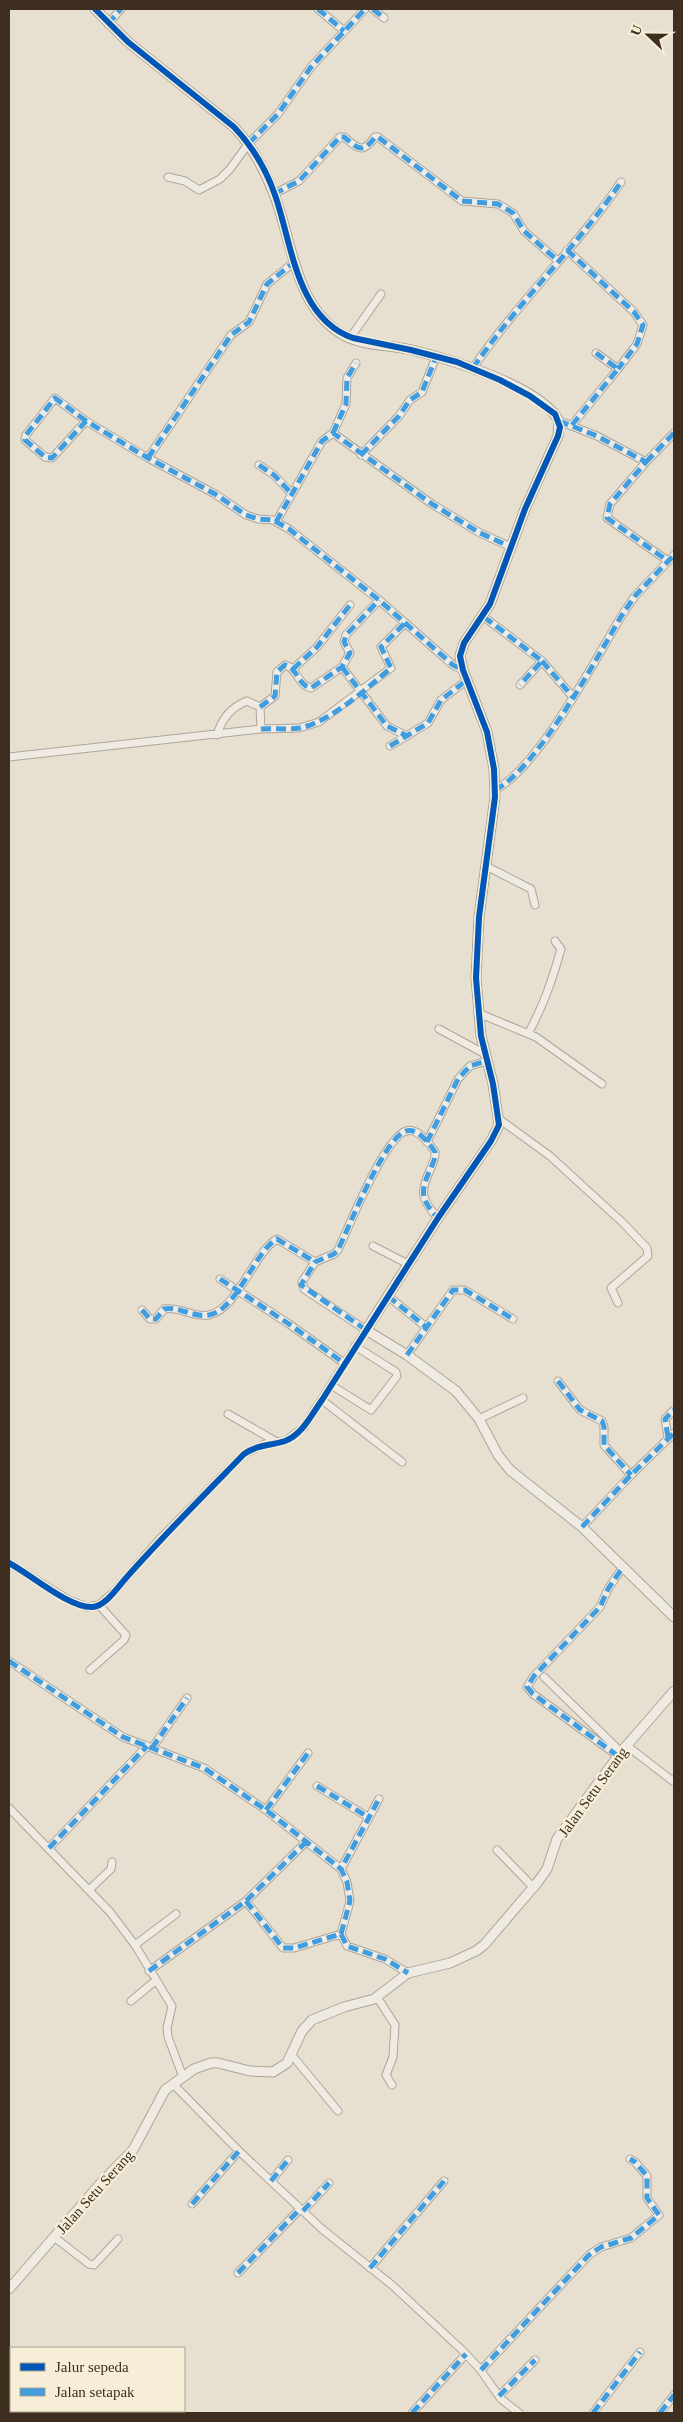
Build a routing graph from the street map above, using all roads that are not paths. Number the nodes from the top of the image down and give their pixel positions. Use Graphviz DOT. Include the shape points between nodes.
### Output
graph roads {
  1 [pos="95,9"];
  2 [pos="121,9"];
  3 [pos="318,9"];
  4 [pos="365,9"];
  5 [pos="373,9"];
  6 [pos="384,18"];
  7 [pos="108,24"];
  8 [pos="344,32"];
  9 [pos="249,143"];
  10 [pos="168,177"];
  11 [pos="621,182"];
  12 [pos="274,194"];
  13 [pos="567,250"];
  14 [pos="558,261"];
  15 [pos="293,263"];
  16 [pos="381,294"];
  17 [pos="350,338"];
  18 [pos="596,353"];
  19 [pos="436,357"];
  20 [pos="356,363"];
  21 [pos="473,368"];
  22 [pos="618,370"];
  23 [pos="86,421"];
  24 [pos="559,421"];
  25 [pos="572,425"];
  26 [pos="333,433"];
  27 [pos="674,433"];
  28 [pos="361,455"];
  29 [pos="148,458"];
  30 [pos="646,462"];
  31 [pos="259,464"];
  32 [pos="292,494"];
  33 [pos="276,522"];
  34 [pos="511,547"];
  35 [pos="674,555"];
  36 [pos="668,561"];
  37 [pos="379,600"];
  38 [pos="350,605"];
  39 [pos="484,617"];
  40 [pos="405,623"];
  41 [pos="542,661"];
  42 [pos="342,667"];
  43 [pos="293,669"];
  44 [pos="463,670"];
  45 [pos="467,680"];
  46 [pos="520,685"];
  47 [pos="360,693"];
  48 [pos="572,696"];
  49 [pos="260,707"];
  50 [pos="261,728"];
  51 [pos="217,734"];
  52 [pos="407,736"];
  53 [pos="390,746"];
  54 [pos="9,757"];
  55 [pos="495,790"];
  56 [pos="486,866"];
  57 [pos="535,905"];
  58 [pos="555,941"];
  59 [pos="478,1013"];
  60 [pos="439,1029"];
  61 [pos="528,1034"];
  62 [pos="485,1057"];
  63 [pos="602,1084"];
  64 [pos="499,1119"];
  65 [pos="427,1142"];
  66 [pos="438,1218"];
  67 [pos="373,1246"];
  68 [pos="315,1262"];
  69 [pos="408,1264"];
  70 [pos="220,1279"];
  71 [pos="237,1291"];
  72 [pos="388,1296"];
  73 [pos="618,1302"];
  74 [pos="142,1310"];
  75 [pos="513,1319"];
  76 [pos="426,1327"];
  77 [pos="366,1330"];
  78 [pos="356,1346"];
  79 [pos="407,1355"];
  80 [pos="344,1363"];
  81 [pos="558,1381"];
  82 [pos="331,1385"];
  83 [pos="523,1398"];
  84 [pos="322,1400"];
  85 [pos="674,1410"];
  86 [pos="228,1414"];
  87 [pos="479,1419"];
  88 [pos="671,1435"];
  89 [pos="278,1442"];
  90 [pos="402,1462"];
  91 [pos="630,1475"];
  92 [pos="582,1527"];
  93 [pos="9,1563"];
  94 [pos="623,1567"];
  95 [pos="99,1605"];
  96 [pos="674,1618"];
  97 [pos="9,1662"];
  98 [pos="90,1670"];
  99 [pos="544,1677"];
  100 [pos="674,1690"];
  101 [pos="187,1698"];
  102 [pos="150,1747"];
  103 [pos="622,1751"];
  104 [pos="308,1753"];
  105 [pos="674,1782"];
  106 [pos="317,1786"];
  107 [pos="379,1799"];
  108 [pos="9,1808"];
  109 [pos="266,1810"];
  110 [pos="368,1817"];
  111 [pos="306,1842"];
  112 [pos="49,1848"];
  113 [pos="497,1850"];
  114 [pos="112,1862"];
  115 [pos="341,1869"];
  116 [pos="534,1888"];
  117 [pos="90,1889"];
  118 [pos="246,1902"];
  119 [pos="176,1914"];
  120 [pos="341,1934"];
  121 [pos="135,1945"];
  122 [pos="149,1971"];
  123 [pos="408,1972"];
  124 [pos="155,1981"];
  125 [pos="377,1997"];
  126 [pos="131,2002"];
  127 [pos="291,2054"];
  128 [pos="183,2077"];
  129 [pos="174,2084"];
  130 [pos="392,2085"];
  131 [pos="338,2111"];
  132 [pos="239,2151"];
  133 [pos="630,2159"];
  134 [pos="288,2160"];
  135 [pos="271,2181"];
  136 [pos="444,2181"];
  137 [pos="329,2183"];
  138 [pos="192,2204"];
  139 [pos="302,2210"];
  140 [pos="54,2237"];
  141 [pos="118,2239"];
  142 [pos="370,2268"];
  143 [pos="238,2273"];
  144 [pos="9,2290"];
  145 [pos="640,2352"];
  146 [pos="466,2354"];
  147 [pos="535,2360"];
  148 [pos="481,2370"];
  149 [pos="499,2396"];
  150 [pos="674,2396"];
  151 [pos="412,2413"];
  152 [pos="519,2413"];
  153 [pos="593,2413"];
  154 [pos="660,2413"];
  1 -- 7 [label="street"];
  2 -- 7 [label="street"];
  3 -- 8 [label="street"];
  4 -- 8 [label="street"];
  5 -- 6 [label="street"];
  7 -- 9 [label="street" via="234,127"];
  8 -- 9 [label="street" via="311,67 278,114"];
  9 -- 10 [label="street" via="220,179 199,190 186,181"];
  9 -- 12 [label="street"];
  11 -- 13 [label="street"];
  12 -- 14 [label="street" via="299,181 340,137 362,149 378,137 462,201 498,204 513,213 524,231"];
  12 -- 15 [label="street"];
  13 -- 14 [label="street"];
  13 -- 22 [label="street" via="634,312 643,325 637,344"];
  14 -- 21 [label="street"];
  15 -- 17 [label="street" via="315,307 331,325"];
  15 -- 29 [label="street" via="263,288 252,319 230,335"];
  16 -- 17 [label="street"];
  17 -- 19 [label="street"];
  18 -- 22 [label="street"];
  19 -- 21 [label="street"];
  19 -- 28 [label="street" via="422,392 410,400"];
  20 -- 26 [label="street" via="347,378 346,404"];
  21 -- 24 [label="street" via="548,407"];
  22 -- 25 [label="street"];
  23 -- 23 [label="street" via="55,398 25,440 45,457 52,458"];
  23 -- 29 [label="street"];
  24 -- 25 [label="street"];
  24 -- 34 [label="street" via="558,436"];
  25 -- 30 [label="street"];
  26 -- 28 [label="street"];
  26 -- 32 [label="street" via="322,441"];
  27 -- 30 [label="street"];
  28 -- 34 [label="street" via="432,504 480,533"];
  29 -- 33 [label="street" via="196,483 246,515"];
  30 -- 36 [label="street" via="610,504 607,518"];
  31 -- 32 [label="street"];
  32 -- 33 [label="street"];
  33 -- 37 [label="street" via="308,542"];
  34 -- 39 [label="street"];
  35 -- 36 [label="street"];
  36 -- 48 [label="street" via="635,596"];
  37 -- 40 [label="street"];
  37 -- 42 [label="street" via="346,635 344,642 350,653"];
  38 -- 43 [label="street" via="317,647"];
  39 -- 41 [label="street"];
  39 -- 44 [label="street" via="464,643 460,656"];
  40 -- 44 [label="street"];
  40 -- 47 [label="street" via="381,647 392,668"];
  41 -- 46 [label="street"];
  41 -- 48 [label="street"];
  42 -- 43 [label="street" via="310,688 301,683"];
  42 -- 47 [label="street"];
  43 -- 49 [label="street" via="281,667 275,678 275,696"];
  44 -- 45 [label="street"];
  45 -- 52 [label="street" via="441,700 428,723"];
  45 -- 55 [label="street" via="487,732"];
  47 -- 50 [label="street" via="319,722 299,728"];
  47 -- 52 [label="street" via="387,726"];
  48 -- 55 [label="street" via="532,756"];
  49 -- 50 [label="street"];
  49 -- 51 [label="street" via="248,701 234,707 224,718"];
  50 -- 51 [label="street"];
  51 -- 54 [label="street"];
  52 -- 53 [label="street"];
  55 -- 56 [label="street"];
  56 -- 57 [label="street" via="531,889"];
  56 -- 59 [label="street" via="476,949"];
  58 -- 61 [label="street" via="561,948 551,985"];
  59 -- 61 [label="street"];
  59 -- 62 [label="street"];
  60 -- 62 [label="street"];
  61 -- 63 [label="street"];
  62 -- 64 [label="street"];
  62 -- 65 [label="street" via="458,1079"];
  64 -- 66 [label="street" via="492,1141"];
  64 -- 73 [label="street" via="550,1156 647,1248 648,1256 611,1288"];
  65 -- 66 [label="street" via="436,1156 423,1186 423,1195 426,1206"];
  65 -- 68 [label="street" via="410,1131 396,1137 374,1171 338,1250"];
  66 -- 69 [label="street"];
  67 -- 69 [label="street"];
  68 -- 71 [label="street" via="281,1240 275,1240"];
  68 -- 77 [label="street" via="302,1287"];
  69 -- 72 [label="street"];
  70 -- 71 [label="street"];
  71 -- 74 [label="street" via="218,1312 210,1315 170,1308 164,1309 153,1320"];
  71 -- 80 [label="street"];
  72 -- 76 [label="street"];
  72 -- 77 [label="street"];
  75 -- 76 [label="street" via="457,1288"];
  76 -- 79 [label="street"];
  77 -- 78 [label="street"];
  77 -- 79 [label="street"];
  78 -- 80 [label="street"];
  78 -- 82 [label="street" via="396,1372 396,1377 371,1410"];
  79 -- 87 [label="street" via="456,1391"];
  80 -- 82 [label="street"];
  81 -- 91 [label="street" via="580,1410 602,1421 604,1445"];
  82 -- 84 [label="street"];
  83 -- 87 [label="street"];
  84 -- 89 [label="street" via="304,1427 292,1437"];
  84 -- 90 [label="street"];
  85 -- 88 [label="street" via="665,1419"];
  86 -- 89 [label="street"];
  87 -- 92 [label="street" via="510,1470"];
  88 -- 91 [label="street"];
  89 -- 95 [label="street" via="244,1454"];
  91 -- 92 [label="street"];
  92 -- 94 [label="street"];
  93 -- 95 [label="street" via="69,1600 86,1607"];
  94 -- 96 [label="street"];
  94 -- 103 [label="street" via="600,1607 527,1687"];
  95 -- 98 [label="street" via="126,1635"];
  97 -- 102 [label="street" via="101,1724"];
  99 -- 103 [label="street"];
  100 -- 103 [label="street, Jalan Setu Serang"];
  101 -- 102 [label="street"];
  102 -- 109 [label="street" via="204,1768"];
  102 -- 112 [label="street"];
  103 -- 105 [label="street"];
  103 -- 116 [label="street, Jalan Setu Serang" via="557,1839 547,1869"];
  104 -- 109 [label="street"];
  106 -- 110 [label="street"];
  107 -- 110 [label="street"];
  108 -- 112 [label="street"];
  109 -- 111 [label="street"];
  110 -- 115 [label="street"];
  111 -- 115 [label="street"];
  111 -- 118 [label="street"];
  112 -- 117 [label="street"];
  113 -- 116 [label="street"];
  114 -- 117 [label="street" via="111,1869"];
  115 -- 120 [label="street" via="348,1882 350,1901"];
  116 -- 123 [label="street, Jalan Setu Serang" via="476,1951 450,1963"];
  117 -- 121 [label="street"];
  118 -- 120 [label="street" via="283,1948 294,1948"];
  118 -- 122 [label="street"];
  119 -- 121 [label="street"];
  120 -- 123 [label="street" via="347,1946 385,1959"];
  121 -- 122 [label="street"];
  122 -- 124 [label="street"];
  123 -- 125 [label="street, Jalan Setu Serang"];
  124 -- 126 [label="street"];
  124 -- 128 [label="street" via="172,2006 168,2037"];
  125 -- 127 [label="street, Jalan Setu Serang" via="312,2020 302,2031"];
  125 -- 130 [label="street" via="395,2025 393,2057 386,2075"];
  127 -- 128 [label="street, Jalan Setu Serang" via="284,2066 273,2072 211,2063"];
  127 -- 131 [label="street"];
  128 -- 129 [label="street, Jalan Setu Serang"];
  129 -- 132 [label="street"];
  129 -- 140 [label="street, Jalan Setu Serang" via="161,2096 133,2150"];
  132 -- 135 [label="street"];
  132 -- 138 [label="street"];
  133 -- 148 [label="street" via="647,2176 648,2198 659,2215 631,2238 601,2247 589,2255"];
  134 -- 135 [label="street"];
  135 -- 139 [label="street"];
  136 -- 142 [label="street"];
  137 -- 139 [label="street"];
  139 -- 142 [label="street"];
  139 -- 143 [label="street"];
  140 -- 141 [label="street" via="94,2265"];
  140 -- 144 [label="street, Jalan Setu Serang"];
  142 -- 146 [label="street"];
  145 -- 153 [label="street"];
  146 -- 148 [label="street"];
  146 -- 151 [label="street"];
  147 -- 149 [label="street"];
  148 -- 149 [label="street"];
  149 -- 152 [label="street"];
  150 -- 154 [label="street"];
}
